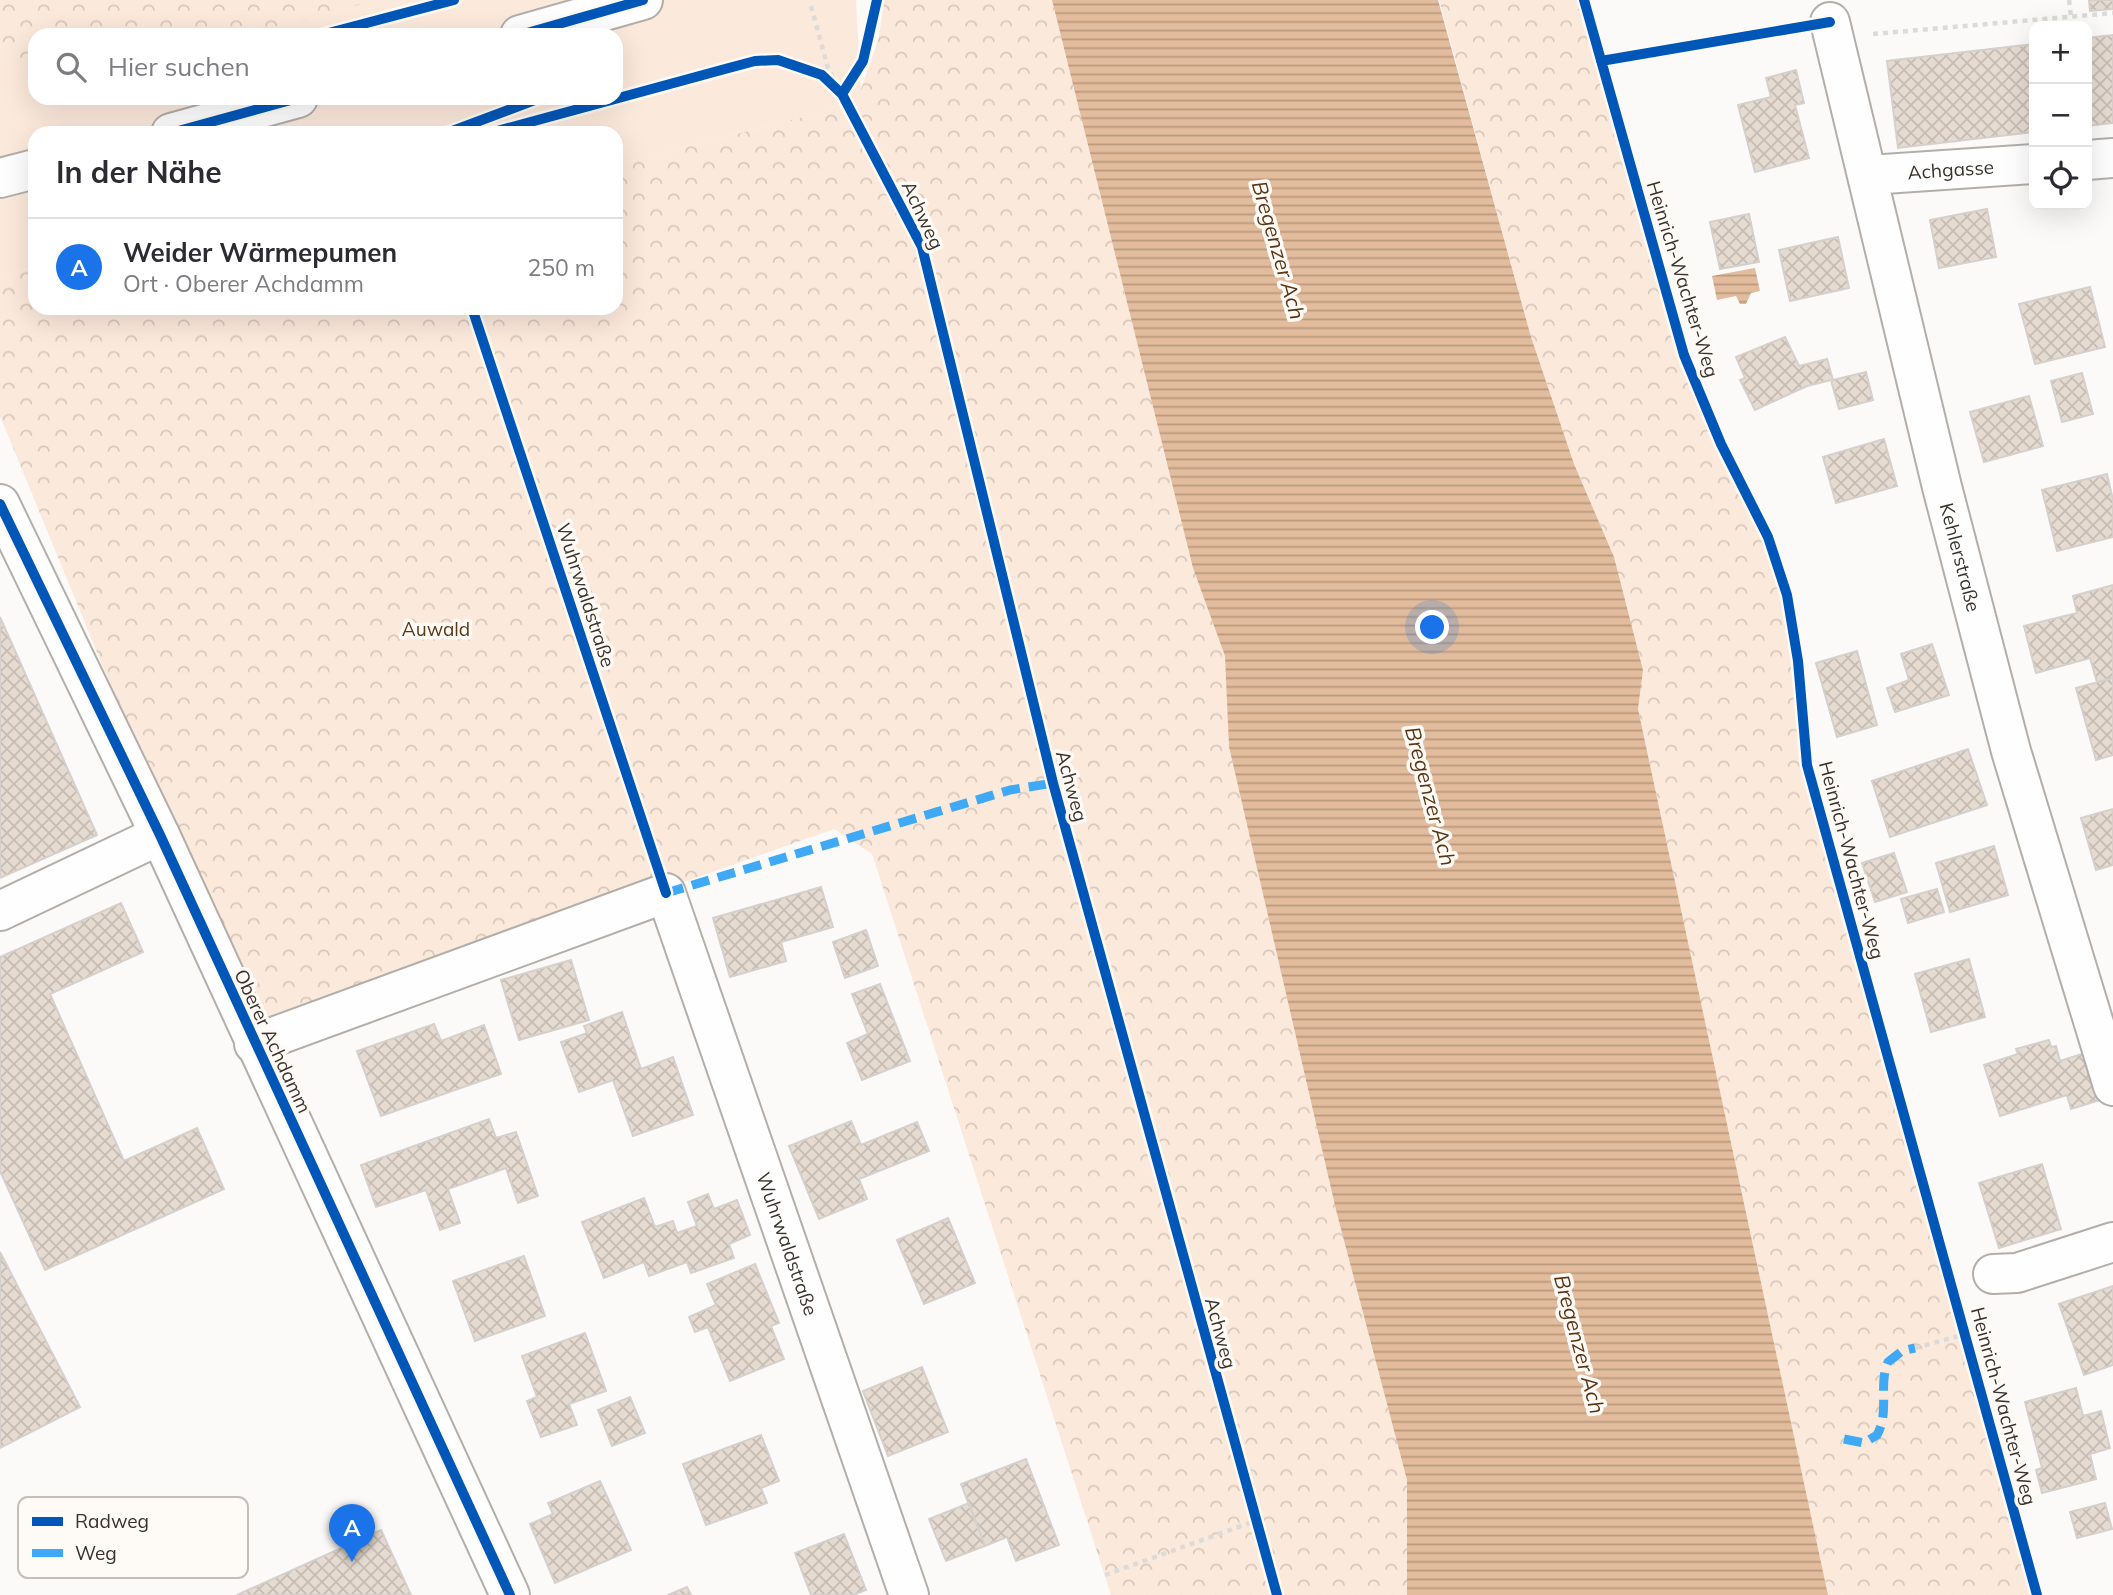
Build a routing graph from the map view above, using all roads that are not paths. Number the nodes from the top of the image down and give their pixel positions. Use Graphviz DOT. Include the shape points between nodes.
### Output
graph roads {
  1 [pos="643,0"];
  2 [pos="545,28"];
  3 [pos="1832,30"];
  4 [pos="273,105"];
  5 [pos="196,126"];
  6 [pos="2113,158"];
  7 [pos="2092,160"];
  8 [pos="2029,164"];
  9 [pos="28,171"];
  10 [pos="1869,175"];
  11 [pos="0,178"];
  12 [pos="0,504"];
  13 [pos="160,835"];
  14 [pos="0,911"];
  15 [pos="254,1044"];
  16 [pos="2113,1086"];
  17 [pos="2113,1242"];
  18 [pos="1993,1274"];
  19 [pos="510,1595"];
  20 [pos="909,1595"];
  1 -- 2 [label="street"];
  3 -- 10 [label="street, Kehlerstraße"];
  4 -- 5 [label="street"];
  6 -- 7 [label="street"];
  8 -- 10 [label="street, Achgasse"];
  9 -- 11 [label="street"];
  10 -- 16 [label="street, Kehlerstraße" via="1939,475 2011,751"];
  12 -- 13 [label="street, Oberer Achdamm"];
  13 -- 14 [label="street"];
  13 -- 15 [label="street, Oberer Achdamm"];
  15 -- 19 [label="street, Oberer Achdamm"];
  15 -- 20 [label="street, Wuhrwaldstraße" via="666,893"];
  17 -- 18 [label="street" via="2017,1273"];
}
